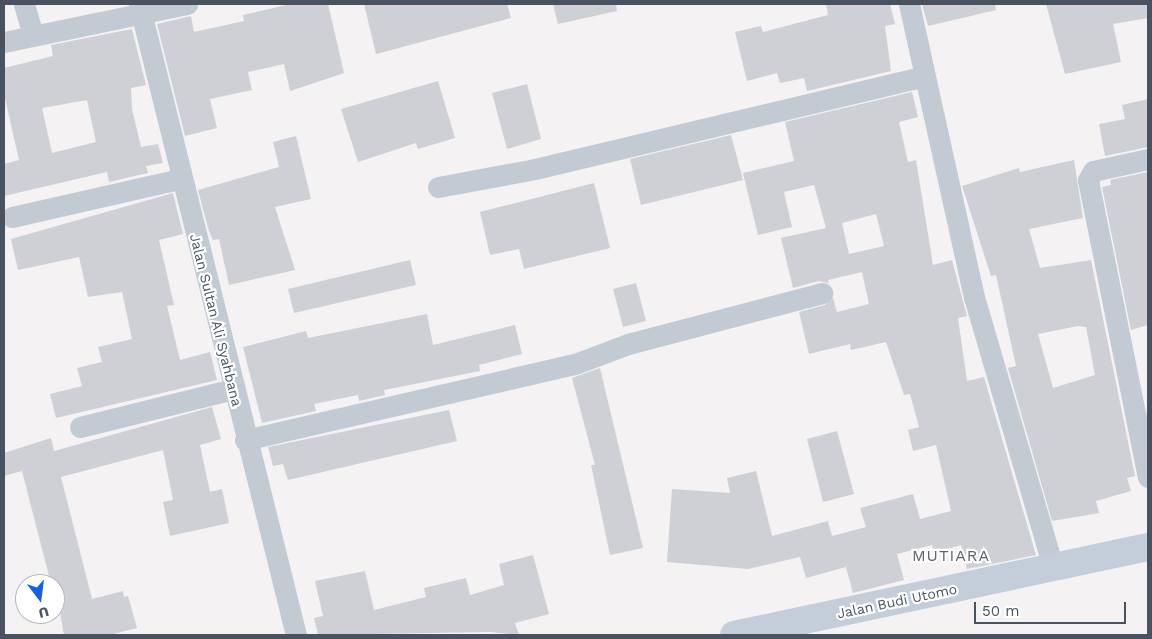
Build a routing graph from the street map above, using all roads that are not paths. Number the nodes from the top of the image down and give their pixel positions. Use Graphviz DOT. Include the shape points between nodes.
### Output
graph roads {
  1 [pos="24,4"];
  2 [pos="187,4"];
  3 [pos="909,4"];
  4 [pos="140,8"];
  5 [pos="33,36"];
  6 [pos="4,42"];
  7 [pos="924,76"];
  8 [pos="1148,159"];
  9 [pos="179,179"];
  10 [pos="438,187"];
  11 [pos="12,217"];
  12 [pos="822,293"];
  13 [pos="233,389"];
  14 [pos="80,427"];
  15 [pos="245,440"];
  16 [pos="1148,477"];
  17 [pos="1148,547"];
  18 [pos="1053,568"];
  19 [pos="296,635"];
  20 [pos="734,635"];
  1 -- 5 [label="street"];
  2 -- 4 [label="street"];
  3 -- 7 [label="street"];
  4 -- 5 [label="street"];
  4 -- 9 [label="street, Jalan Sultan Ali Syahbana"];
  5 -- 6 [label="street"];
  7 -- 10 [label="street" via="535,169"];
  7 -- 18 [label="street" via="974,297"];
  8 -- 16 [label="street" via="1093,171 1088,180"];
  9 -- 11 [label="street"];
  9 -- 13 [label="street, Jalan Sultan Ali Syahbana"];
  12 -- 15 [label="street" via="628,344 575,364"];
  13 -- 14 [label="street"];
  13 -- 15 [label="street, Jalan Sultan Ali Syahbana"];
  15 -- 19 [label="street, Jalan Sultan Ali Syahbana"];
  17 -- 18 [label="street, Jalan Budi Utomo"];
  18 -- 20 [label="street, Jalan Budi Utomo"];
}
